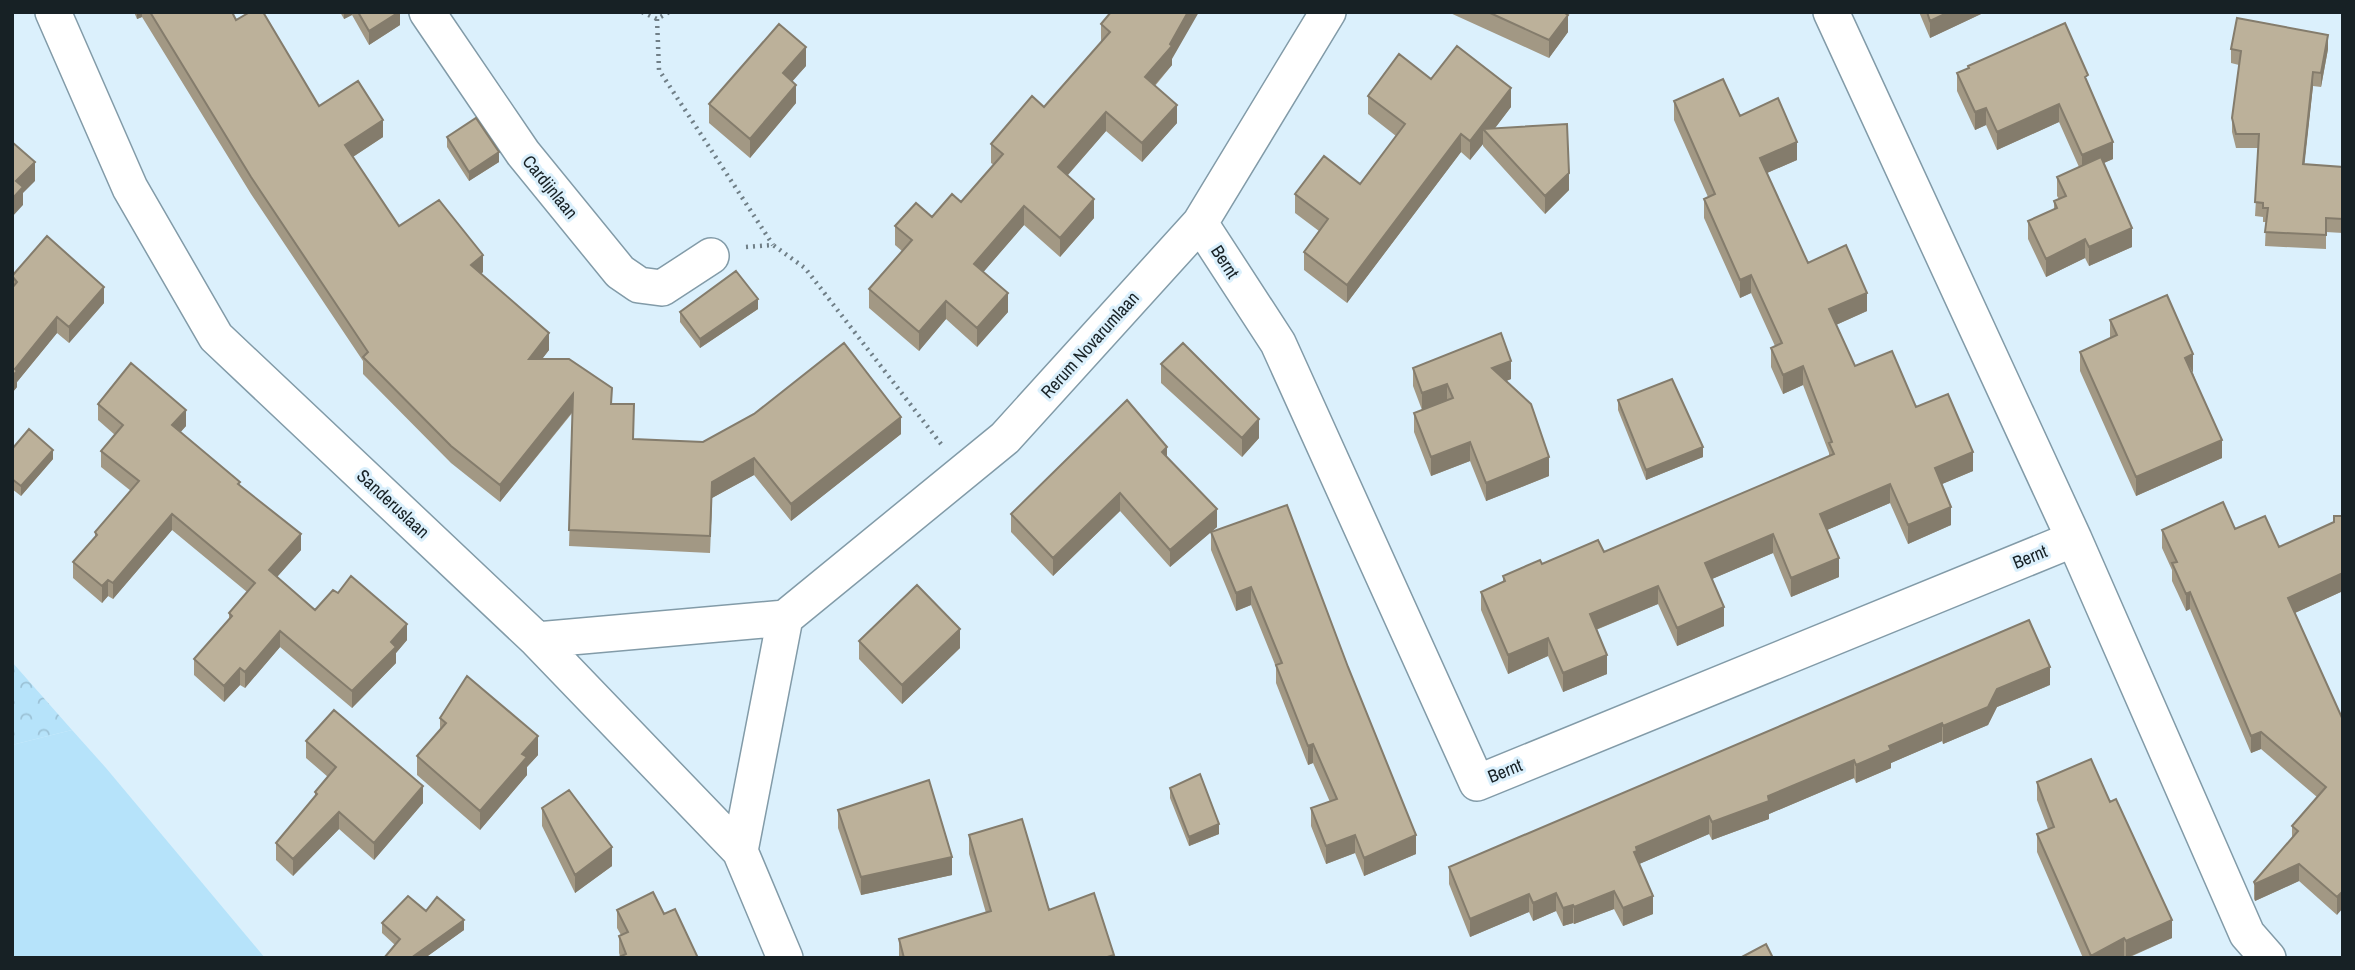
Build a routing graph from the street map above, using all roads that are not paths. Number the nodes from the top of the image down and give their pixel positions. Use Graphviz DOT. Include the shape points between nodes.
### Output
graph roads {
  1 [pos="53,12"];
  2 [pos="427,12"];
  3 [pos="1328,12"];
  4 [pos="1831,12"];
  5 [pos="1200,223"];
  6 [pos="711,256"];
  7 [pos="2074,539"];
  8 [pos="785,618"];
  9 [pos="537,640"];
  10 [pos="740,851"];
  11 [pos="785,958"];
  12 [pos="2268,958"];
  1 -- 9 [label="street, Sanderuslaan" via="130,188 216,337"];
  2 -- 6 [label="street, Cardijnlaan" via="523,153 620,272 639,285 662,288"];
  3 -- 5 [label="street, Rerum Novarumlaan"];
  4 -- 7 [label="street"];
  5 -- 7 [label="street, Bernt" via="1278,343 1477,783"];
  5 -- 8 [label="street, Rerum Novarumlaan" via="1005,438"];
  7 -- 12 [label="street" via="2247,934"];
  8 -- 9 [label="street"];
  8 -- 10 [label="street"];
  9 -- 10 [label="street, Sanderuslaan"];
  10 -- 11 [label="street, Sanderuslaan"];
}
